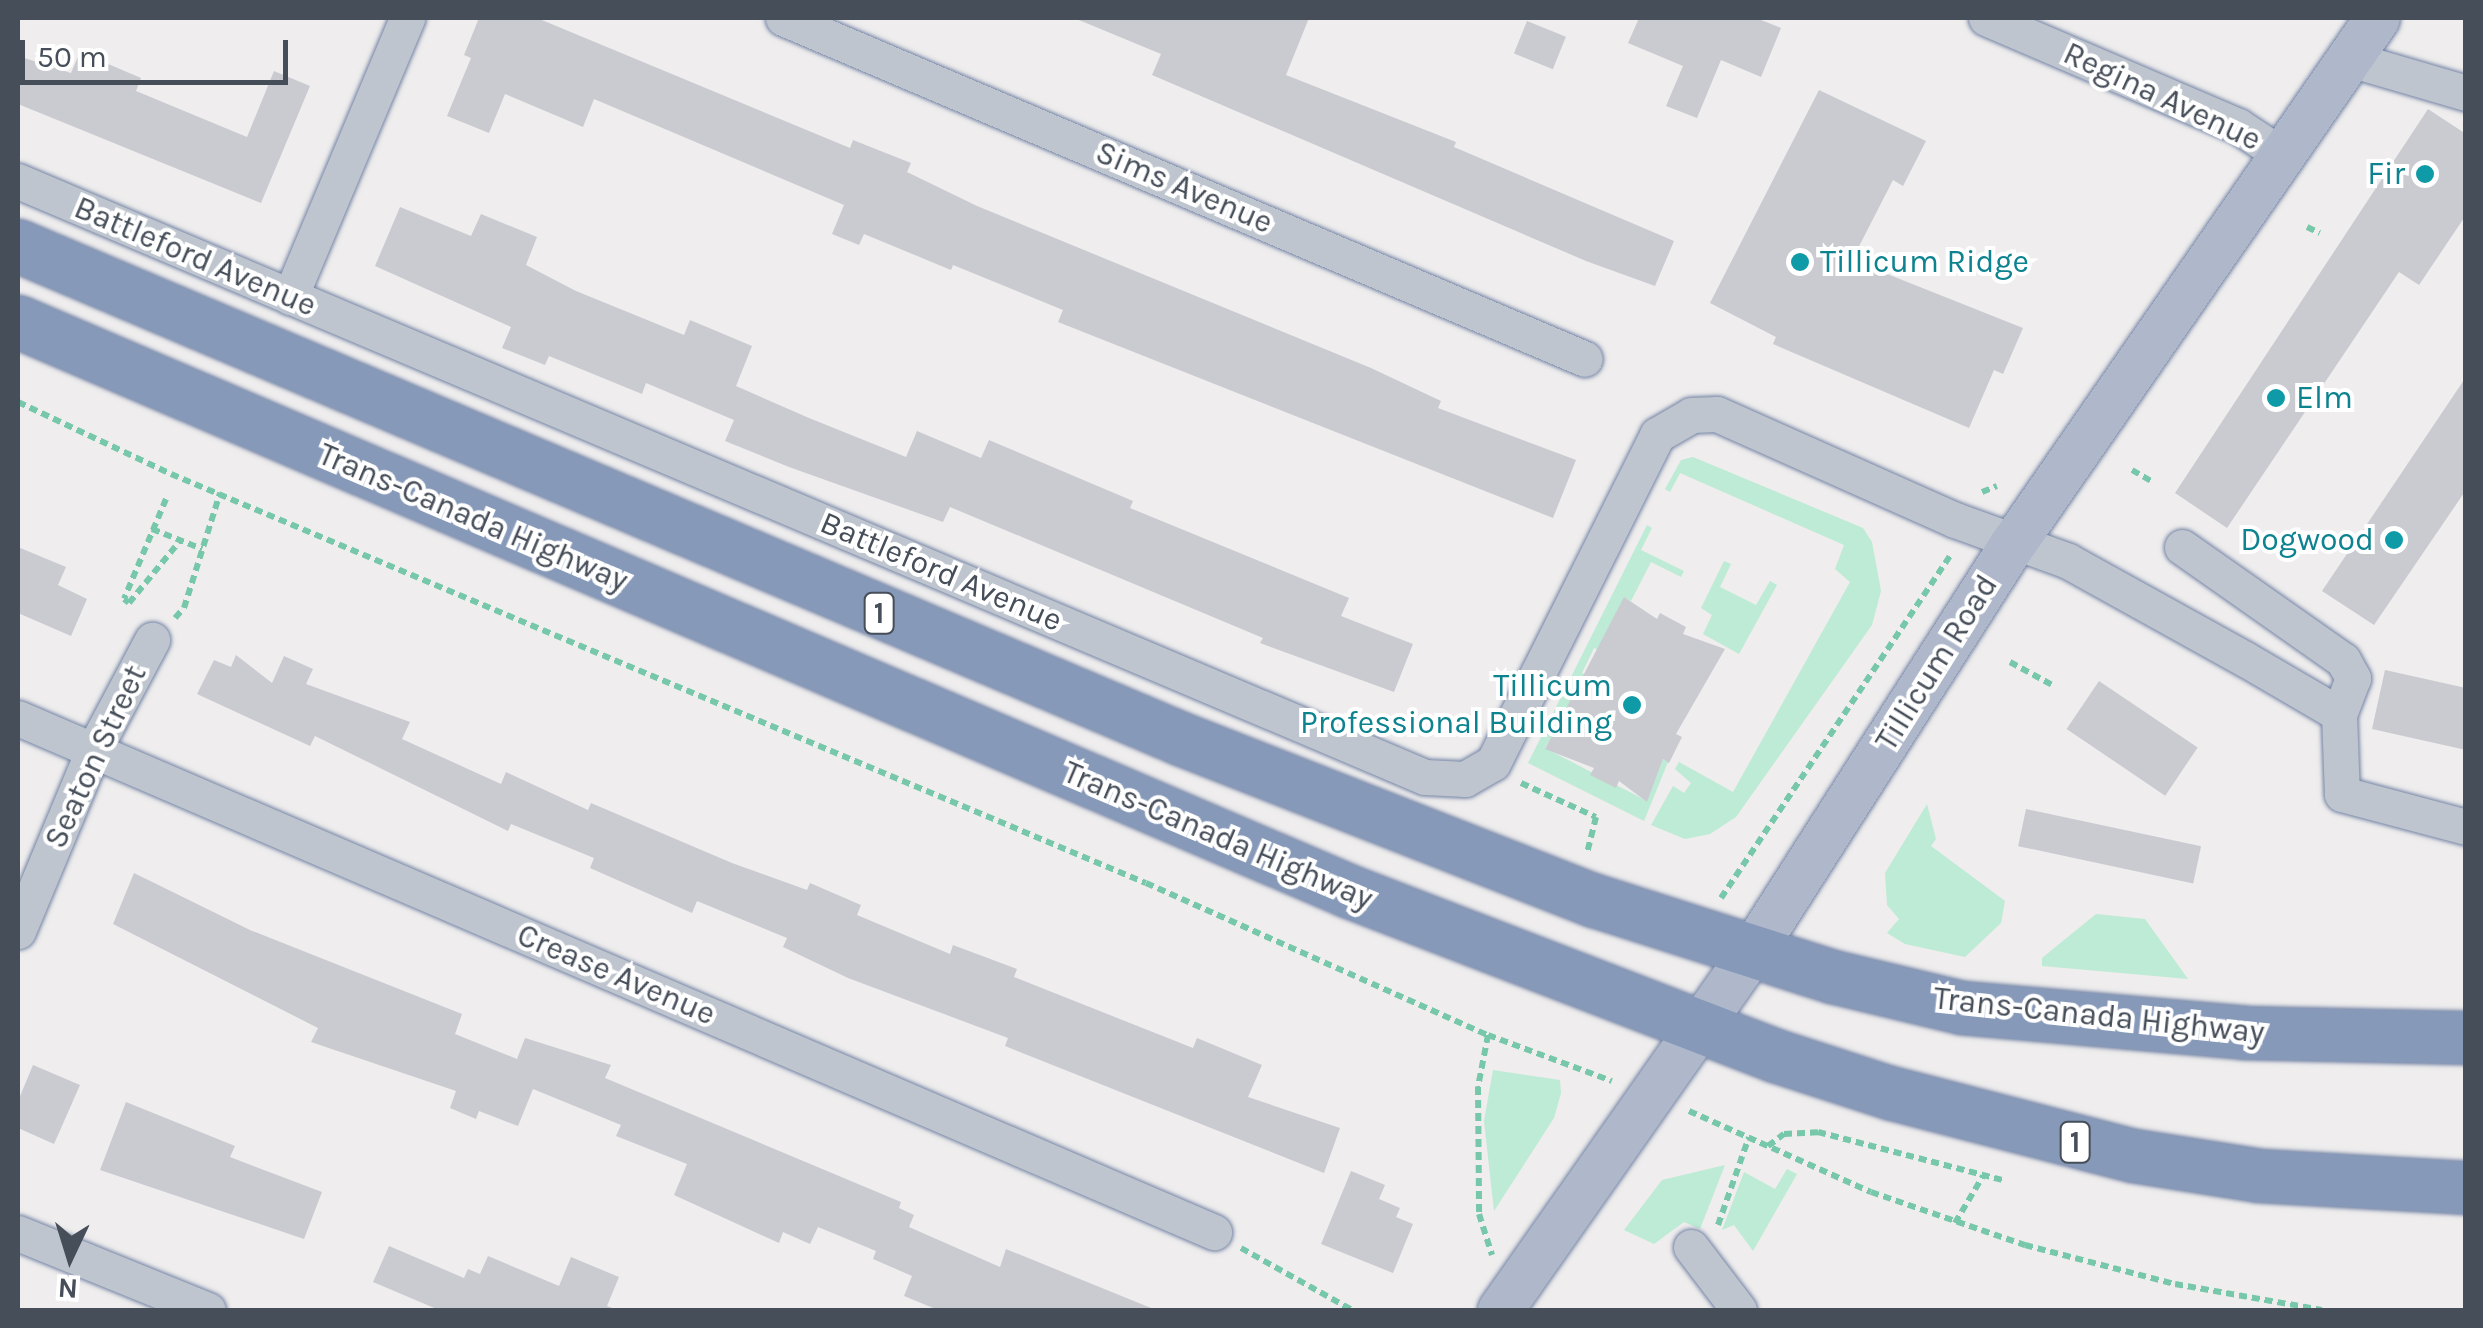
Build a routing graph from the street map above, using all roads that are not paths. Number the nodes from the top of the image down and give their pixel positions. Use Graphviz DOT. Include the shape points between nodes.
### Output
graph roads {
  1 [pos="408,18"];
  2 [pos="782,18"];
  3 [pos="1986,18"];
  4 [pos="2378,18"];
  5 [pos="2350,59"];
  6 [pos="2466,93"];
  7 [pos="2282,155"];
  8 [pos="18,181"];
  9 [pos="18,246"];
  10 [pos="290,297"];
  11 [pos="18,322"];
  12 [pos="1586,359"];
  13 [pos="2014,542"];
  14 [pos="2182,547"];
  15 [pos="152,640"];
  16 [pos="2339,714"];
  17 [pos="18,718"];
  18 [pos="93,751"];
  19 [pos="2466,827"];
  20 [pos="18,931"];
  21 [pos="1752,951"];
  22 [pos="1699,1026"];
  23 [pos="2466,1038"];
  24 [pos="2466,1188"];
  25 [pos="1214,1232"];
  26 [pos="18,1234"];
  27 [pos="1692,1247"];
  28 [pos="208,1310"];
  29 [pos="1500,1310"];
  30 [pos="1739,1310"];
  1 -- 10 [label="street"];
  2 -- 12 [label="street, Sims Avenue"];
  3 -- 7 [label="street, Regina Avenue" via="2238,126"];
  4 -- 5 [label="main road, Tillicum Road"];
  5 -- 6 [label="street"];
  5 -- 7 [label="main road, Tillicum Road"];
  7 -- 13 [label="main road, Tillicum Road"];
  8 -- 10 [label="street, Battleford Avenue"];
  9 -- 21 [label="highway, Trans-Canada Highway / 1" via="1424,838"];
  10 -- 13 [label="street, Battleford Avenue" via="1425,777 1465,779 1493,763 1657,435 1692,416 1717,414"];
  11 -- 22 [label="highway, Trans-Canada Highway / 1" via="1311,876"];
  13 -- 16 [label="street" via="2068,561"];
  13 -- 21 [label="main road, Tillicum Road"];
  14 -- 16 [label="street" via="2343,660 2353,678"];
  15 -- 18 [label="street, Seaton Street"];
  16 -- 19 [label="street" via="2342,794"];
  17 -- 18 [label="street, Crease Avenue"];
  18 -- 20 [label="street, Seaton Street"];
  18 -- 25 [label="street, Crease Avenue"];
  21 -- 22 [label="main road, Tillicum Road"];
  21 -- 23 [label="highway, Trans-Canada Highway / 1" via="1962,1008 2246,1032"];
  22 -- 24 [label="highway, Trans-Canada Highway / 1" via="1890,1093 2134,1156 2260,1176"];
  22 -- 29 [label="main road, Tillicum Road"];
  26 -- 28 [label="street"];
  27 -- 30 [label="street"];
}
